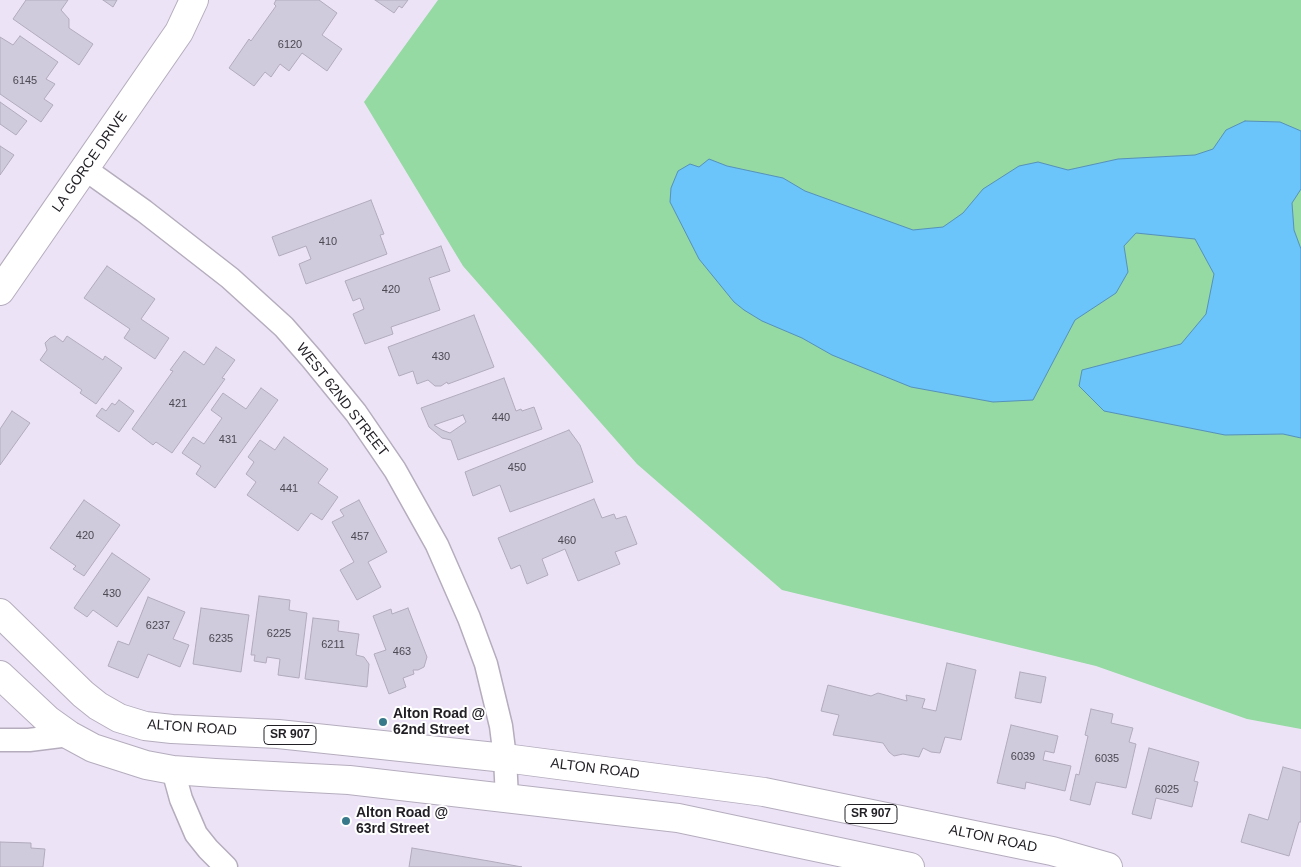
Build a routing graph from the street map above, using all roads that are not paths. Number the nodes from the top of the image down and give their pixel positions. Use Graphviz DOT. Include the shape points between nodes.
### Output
graph roads {
  1 [pos="194,0"];
  2 [pos="208,0"];
  3 [pos="179,32"];
  4 [pos="85,169"];
  5 [pos="0,291"];
  6 [pos="0,612"];
  7 [pos="0,675"];
  8 [pos="70,736"];
  9 [pos="0,740"];
  10 [pos="505,758"];
  11 [pos="173,770"];
  12 [pos="507,798"];
  13 [pos="226,867"];
  14 [pos="910,867"];
  15 [pos="1108,867"];
  1 -- 3 [label="main road, LA GORCE DRIVE"];
  2 -- 3 [label="main road, LA GORCE DRIVE"];
  3 -- 4 [label="main road, LA GORCE DRIVE"];
  4 -- 5 [label="main road, LA GORCE DRIVE"];
  4 -- 10 [label="street, WEST 62ND STREET" via="186,242 263,307 312,359 356,413 416,505 469,618 492,684"];
  6 -- 10 [label="main road, ALTON ROAD / SR 907" via="98,706 145,726 278,734"];
  7 -- 8 [label="main road"];
  8 -- 9 [label="street"];
  8 -- 11 [label="main road" via="116,756"];
  10 -- 12 [label="street, WEST 62ND STREET"];
  10 -- 15 [label="main road, ALTON ROAD / SR 907" via="764,792 1052,852"];
  11 -- 12 [label="main road" via="349,780"];
  11 -- 13 [label="street" via="196,834"];
  12 -- 14 [label="main road" via="678,818"];
}
